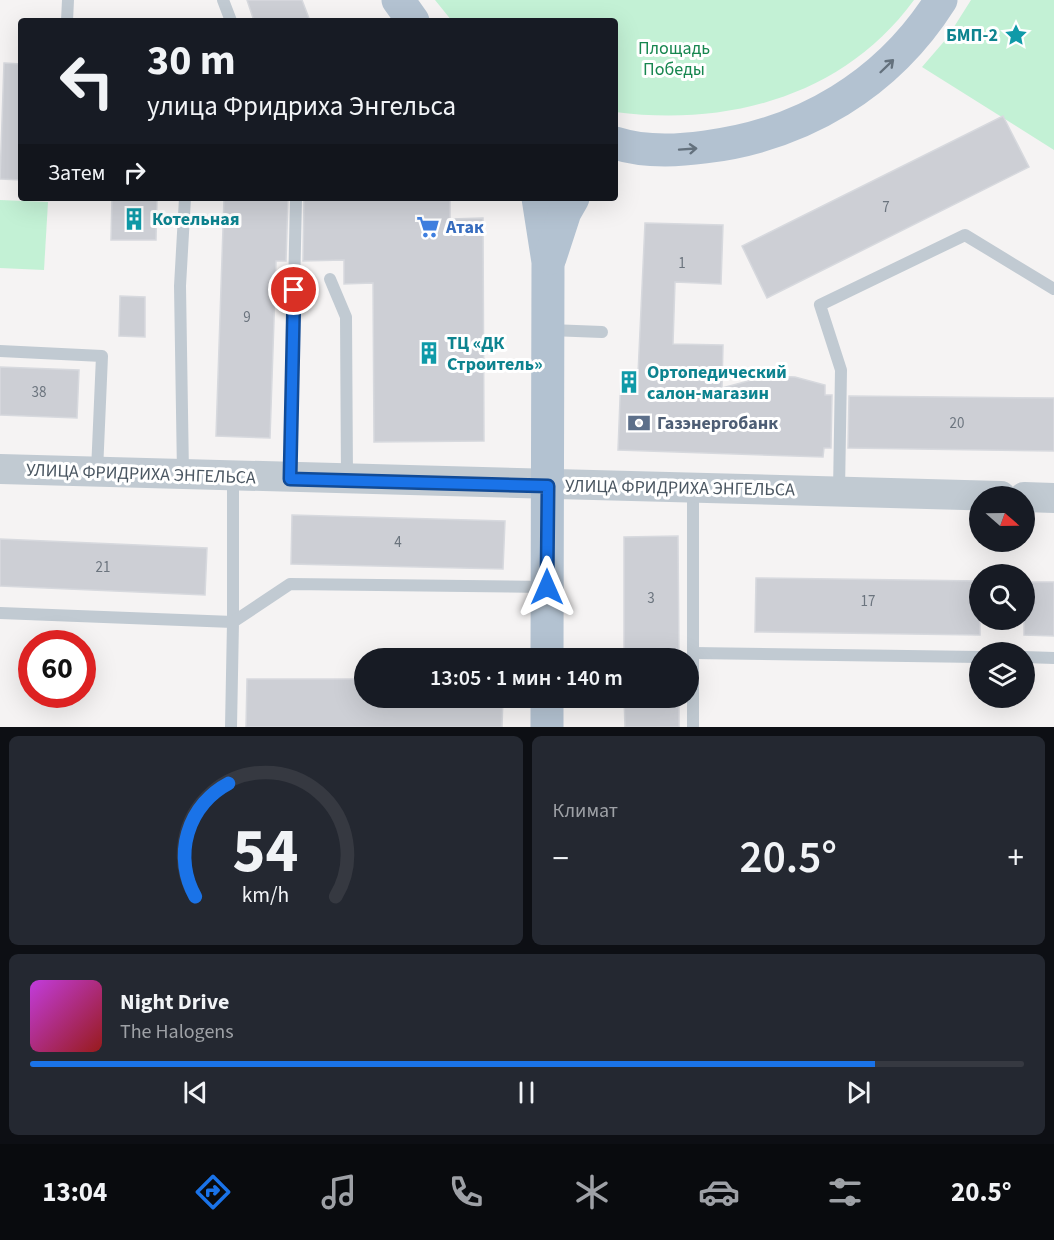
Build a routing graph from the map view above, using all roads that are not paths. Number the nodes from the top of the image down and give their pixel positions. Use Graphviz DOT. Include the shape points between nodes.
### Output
graph roads {
  1 [pos="68,0"];
  2 [pos="223,0"];
  3 [pos="398,0"];
  4 [pos="941,0"];
  5 [pos="67,18"];
  6 [pos="230,18"];
  7 [pos="411,18"];
  8 [pos="620,148"];
  9 [pos="185,201"];
  10 [pos="296,201"];
  11 [pos="538,201"];
  12 [pos="571,201"];
  13 [pos="548,262"];
  14 [pos="330,279"];
  15 [pos="1054,289"];
  16 [pos="548,330"];
  17 [pos="602,332"];
  18 [pos="0,351"];
  19 [pos="0,469"];
  20 [pos="97,473"];
  21 [pos="183,475"];
  22 [pos="233,477"];
  23 [pos="290,479"];
  24 [pos="347,480"];
  25 [pos="548,486"];
  26 [pos="693,489"];
  27 [pos="839,491"];
  28 [pos="969,495"];
  29 [pos="1035,497"];
  30 [pos="1054,498"];
  31 [pos="547,587"];
  32 [pos="0,613"];
  33 [pos="232,622"];
  34 [pos="547,648"];
  35 [pos="693,648"];
  36 [pos="699,653"];
  37 [pos="969,657"];
  38 [pos="1035,657"];
  39 [pos="1054,658"];
  40 [pos="547,708"];
  41 [pos="693,708"];
  42 [pos="231,727"];
  43 [pos="547,727"];
  44 [pos="693,727"];
  1 -- 5 [label="lane"];
  2 -- 6 [label="lane"];
  3 -- 7 [label="main road"];
  8 -- 4 [label="main road, one-way" via="685,150 739,143 792,127 841,102 876,76 908,46"];
  9 -- 21 [label="lane" via="180,286"];
  10 -- 23 [label="lane"];
  11 -- 13 [label="main road"];
  12 -- 13 [label="main road"];
  13 -- 16 [label="main road"];
  14 -- 24 [label="lane" via="346,317"];
  15 -- 27 [label="lane" via="965,235 820,305 841,370"];
  16 -- 17 [label="lane"];
  16 -- 25 [label="main road"];
  18 -- 20 [label="lane" via="102,356"];
  19 -- 20 [label="street, УЛИЦА ФРИДРИХА ЭНГЕЛЬСА"];
  20 -- 21 [label="street, УЛИЦА ФРИДРИХА ЭНГЕЛЬСА"];
  21 -- 22 [label="street, УЛИЦА ФРИДРИХА ЭНГЕЛЬСА"];
  22 -- 23 [label="street, УЛИЦА ФРИДРИХА ЭНГЕЛЬСА"];
  22 -- 33 [label="lane"];
  23 -- 24 [label="street, УЛИЦА ФРИДРИХА ЭНГЕЛЬСА"];
  24 -- 25 [label="street, УЛИЦА ФРИДРИХА ЭНГЕЛЬСА"];
  25 -- 26 [label="street, УЛИЦА ФРИДРИХА ЭНГЕЛЬСА"];
  25 -- 31 [label="main road"];
  26 -- 27 [label="street, УЛИЦА ФРИДРИХА ЭНГЕЛЬСА"];
  26 -- 35 [label="lane"];
  27 -- 28 [label="street, УЛИЦА ФРИДРИХА ЭНГЕЛЬСА"];
  29 -- 30 [label="street"];
  31 -- 33 [label="lane" via="290,584"];
  31 -- 34 [label="main road"];
  32 -- 33 [label="lane"];
  33 -- 42 [label="lane"];
  36 -- 37 [label="lane"];
  38 -- 39 [label="lane"];
  40 -- 43 [label="main road"];
  41 -- 44 [label="lane"];
}
